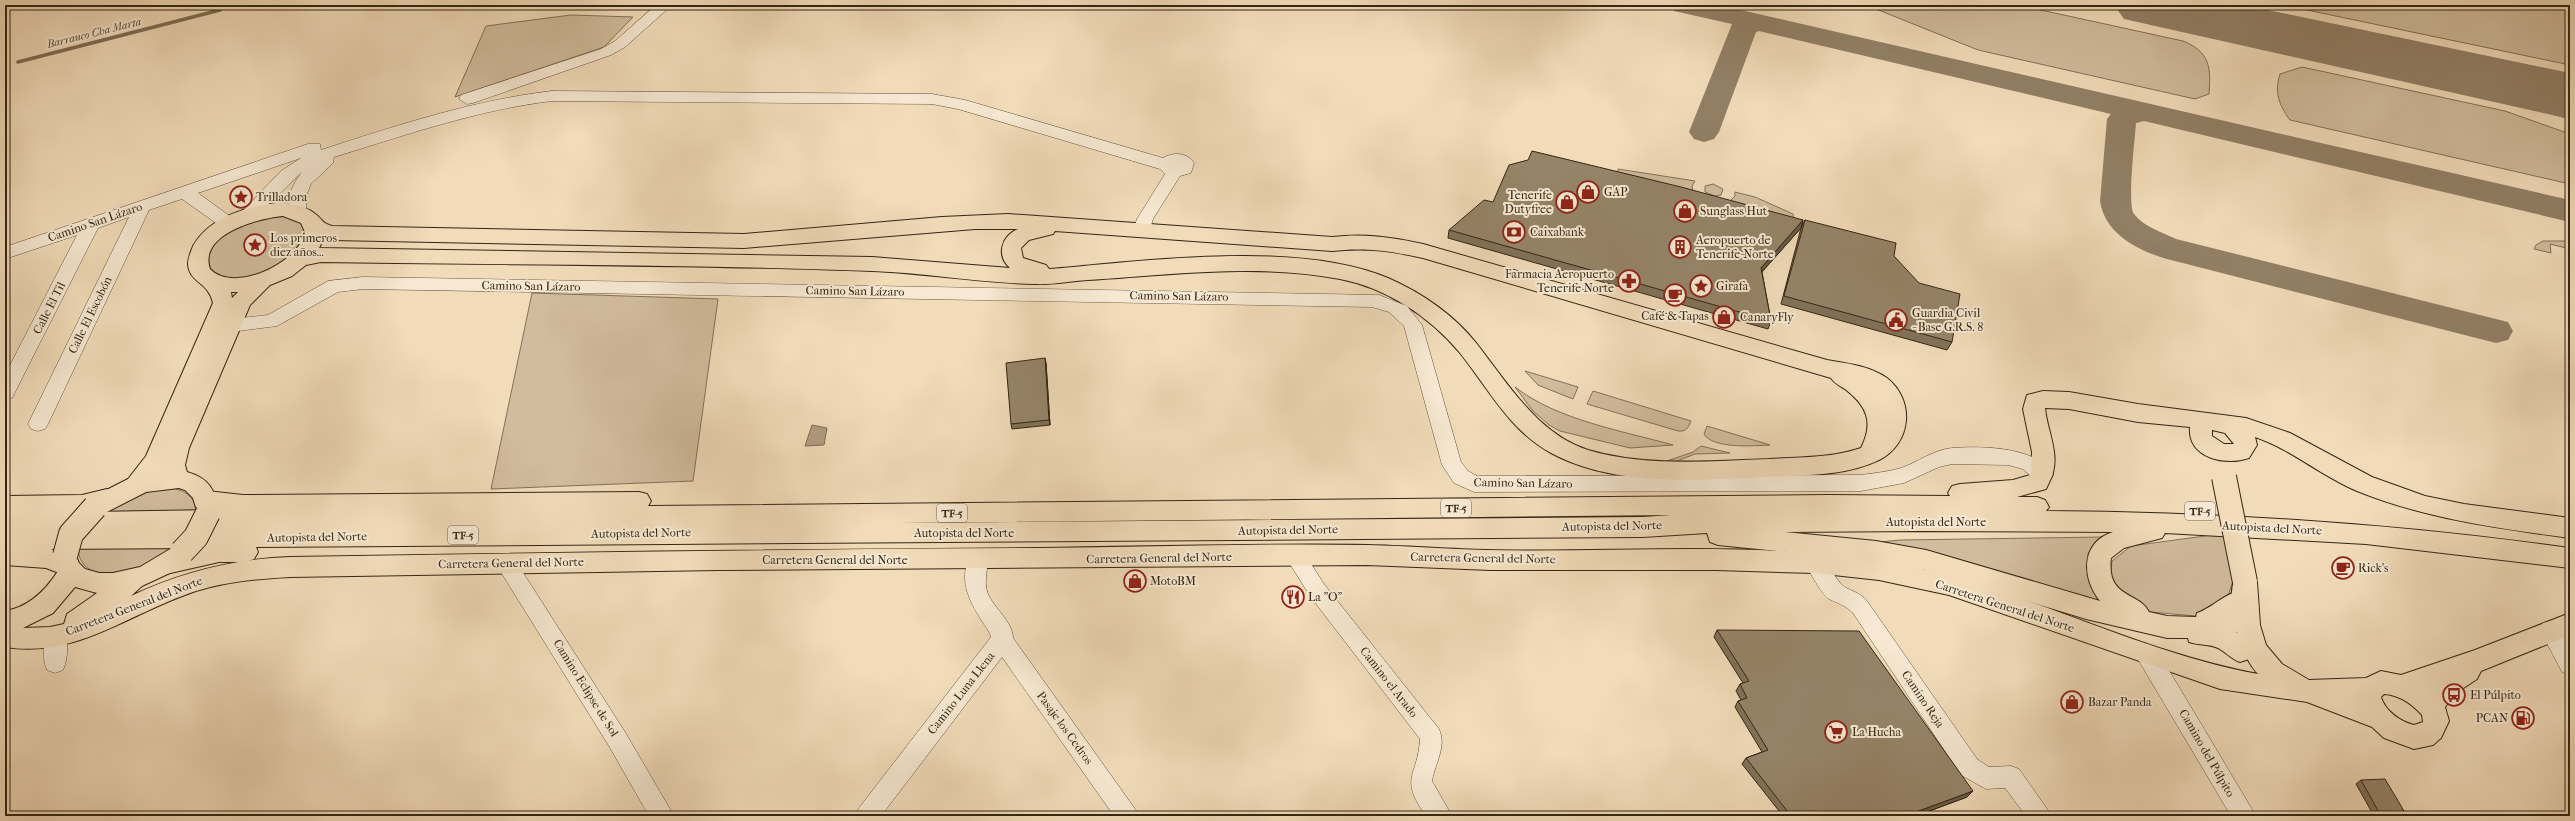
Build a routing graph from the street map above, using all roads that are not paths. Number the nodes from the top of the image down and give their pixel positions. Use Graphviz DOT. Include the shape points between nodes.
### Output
graph roads {
  1 [pos="665,5"];
  2 [pos="344,150"];
  3 [pos="186,193"];
  4 [pos="143,206"];
  5 [pos="298,212"];
  6 [pos="247,215"];
  7 [pos="92,223"];
  8 [pos="229,224"];
  9 [pos="315,228"];
  10 [pos="1096,228"];
  11 [pos="1142,231"];
  12 [pos="1246,236"];
  13 [pos="9,252"];
  14 [pos="1430,254"];
  15 [pos="300,260"];
  16 [pos="5,266"];
  17 [pos="1066,274"];
  18 [pos="263,280"];
  19 [pos="215,283"];
  20 [pos="230,325"];
  21 [pos="5,393"];
  22 [pos="2218,421"];
  23 [pos="38,424"];
  24 [pos="2246,444"];
  25 [pos="2042,447"];
  26 [pos="2298,449"];
  27 [pos="2223,453"];
  28 [pos="2008,457"];
  29 [pos="2042,474"];
  30 [pos="177,479"];
  31 [pos="137,484"];
  32 [pos="101,502"];
  33 [pos="1829,504"];
  34 [pos="5,506"];
  35 [pos="207,507"];
  36 [pos="821,514"];
  37 [pos="5,522"];
  38 [pos="2184,524"];
  39 [pos="1643,527"];
  40 [pos="2570,528"];
  41 [pos="920,534"];
  42 [pos="5,540"];
  43 [pos="2570,545"];
  44 [pos="5,556"];
  45 [pos="1295,556"];
  46 [pos="174,558"];
  47 [pos="2570,558"];
  48 [pos="978,560"];
  49 [pos="506,563"];
  50 [pos="1815,563"];
  51 [pos="68,565"];
  52 [pos="135,579"];
  53 [pos="2243,601"];
  54 [pos="2086,608"];
  55 [pos="5,622"];
  56 [pos="2561,627"];
  57 [pos="5,636"];
  58 [pos="56,636"];
  59 [pos="1002,640"];
  60 [pos="2240,651"];
  61 [pos="2147,654"];
  62 [pos="2480,660"];
  63 [pos="55,663"];
  64 [pos="2570,665"];
  65 [pos="2178,666"];
  66 [pos="2220,678"];
  67 [pos="2404,685"];
  68 [pos="2264,686"];
  69 [pos="2370,689"];
  70 [pos="2170,691"];
  71 [pos="2307,691"];
  72 [pos="2430,706"];
  73 [pos="2377,717"];
  74 [pos="662,816"];
  75 [pos="867,816"];
  76 [pos="1128,816"];
  77 [pos="1440,816"];
  78 [pos="2040,816"];
  79 [pos="2244,816"];
  1 -- 3 [label="street, Camino San Lázaro" via="620,44 606,52"];
  2 -- 5 [label="street" via="310,174 297,194"];
  2 -- 6 [label="street" via="324,154 289,173 257,208"];
  2 -- 11 [label="street" via="457,113 516,99 552,96 932,99 959,104 1171,168 1145,219"];
  3 -- 4 [label="street, Camino San Lázaro"];
  3 -- 8 [label="street"];
  4 -- 7 [label="street, Camino San Lázaro"];
  4 -- 23 [label="street, Calle El Escobón"];
  5 -- 6 [label="main road" via="271,210"];
  5 -- 9 [label="main road" via="306,215"];
  6 -- 8 [label="main road"];
  7 -- 13 [label="street, Camino San Lázaro"];
  7 -- 21 [label="street, Calle El Til"];
  8 -- 19 [label="main road" via="206,242 198,257 199,271"];
  9 -- 10 [label="main road" via="332,233 744,241 810,238 956,222 1027,221"];
  9 -- 15 [label="main road" via="313,243"];
  10 -- 11 [label="main road"];
  10 -- 17 [label="main road" via="1035,230 1019,236 1012,243 1010,254 1018,265"];
  11 -- 12 [label="main road"];
  12 -- 14 [label="main road"];
  12 -- 14 [label="main road" via="1334,239 1362,236 1393,240"];
  13 -- 16 [label="street"];
  14 -- 17 [label="main road" via="1823,367 1858,387 1876,408 1881,430 1869,454 1839,464 1653,469 1608,464 1556,446 1520,415 1465,345 1434,314 1392,288 1350,273 1315,268 1261,266"];
  15 -- 17 [label="main road" via="321,254 872,264 1022,276"];
  15 -- 18 [label="main road"];
  18 -- 19 [label="main road" via="237,285"];
  18 -- 20 [label="main road" via="241,301"];
  19 -- 31 [label="main road" via="221,292 222,303 154,461"];
  20 -- 28 [label="street, Camino San Lázaro" via="271,320 334,286 363,283 1372,300 1393,305 1404,313 1413,325 1452,465 1461,477 1474,484 1861,483 1904,475 1944,457"];
  20 -- 30 [label="main road" via="178,448 174,465"];
  22 -- 24 [label="main road" via="2240,432"];
  22 -- 25 [label="main road" via="2136,413 2043,399 2035,401 2034,404"];
  22 -- 26 [label="main road" via="2256,428 2286,440"];
  22 -- 27 [label="main road" via="2205,423 2200,434 2209,446"];
  24 -- 26 [label="main road" via="2278,444"];
  24 -- 27 [label="main road" via="2245,449 2238,454"];
  25 -- 28 [label="street, Camino San Lázaro" via="2029,455"];
  25 -- 29 [label="main road"];
  26 -- 40 [label="main road" via="2364,484 2425,505 2464,514"];
  27 -- 53 [label="main road, bridge" via="2224,477"];
  28 -- 29 [label="street, Camino San Lázaro" via="2028,463"];
  29 -- 33 [label="main road" via="2038,482 2013,489 1865,498"];
  30 -- 31 [label="main road" via="157,479"];
  30 -- 35 [label="main road" via="200,488"];
  31 -- 32 [label="main road"];
  32 -- 34 [label="main road"];
  32 -- 51 [label="main road, bridge" via="71,534"];
  33 -- 36 [label="main road, Autopista del Norte / TF-5"];
  33 -- 43 [label="main road, Autopista del Norte / TF-5" via="2088,507 2274,514 2350,519"];
  35 -- 36 [label="main road" via="243,504 777,502"];
  35 -- 46 [label="main road, bridge" via="196,537"];
  36 -- 37 [label="main road, Autopista del Norte / TF-5"];
  38 -- 39 [label="main road, Autopista del Norte / TF-5" via="2070,521 1700,523"];
  38 -- 47 [label="main road, Autopista del Norte / TF-5" via="2376,535"];
  38 -- 53 [label="main road" via="2117,540 2100,553 2097,568 2101,583 2115,600 2137,614 2158,620 2208,621"];
  39 -- 41 [label="main road, Autopista del Norte / TF-5"];
  39 -- 54 [label="main road" via="1883,552 1926,560"];
  41 -- 42 [label="main road, Autopista del Norte / TF-5" via="882,531"];
  41 -- 46 [label="main road" via="880,540 716,546 220,552"];
  44 -- 51 [label="main road" via="47,558"];
  45 -- 48 [label="main road, Carretera General del Norte"];
  45 -- 50 [label="main road, Carretera General del Norte"];
  45 -- 77 [label="street, Camino el Arado" via="1317,590 1431,736 1432,745 1420,776 1420,787 1425,798"];
  46 -- 52 [label="main road"];
  48 -- 49 [label="main road, Carretera General del Norte"];
  48 -- 59 [label="street, Camino Luna Llena" via="974,581 979,598 1002,634"];
  49 -- 58 [label="main road, Carretera General del Norte" via="244,569 182,585 87,626"];
  49 -- 74 [label="street, Camino Eclipse de Sol" via="617,739"];
  50 -- 61 [label="main road, Carretera General del Norte" via="1879,570 1949,585"];
  50 -- 78 [label="street, Camino Reja" via="1835,592 1852,599 1860,607 1969,767 1986,778 2011,776"];
  51 -- 52 [label="main road" via="86,581 101,584"];
  51 -- 55 [label="main road" via="46,605 30,615"];
  52 -- 58 [label="main road"];
  53 -- 54 [label="main road" via="2205,628 2167,627"];
  53 -- 60 [label="main road"];
  53 -- 71 [label="main road" via="2253,647 2266,666 2279,677"];
  54 -- 60 [label="main road" via="2103,617 2143,628 2223,637"];
  56 -- 62 [label="main road"];
  56 -- 64 [label="street"];
  57 -- 58 [label="main road, Carretera General del Norte" via="16,639"];
  58 -- 63 [label="street"];
  59 -- 75 [label="street, Camino Luna Llena"];
  59 -- 76 [label="street, Pasaje los Cedros"];
  60 -- 66 [label="main road" via="2237,665"];
  60 -- 68 [label="main road"];
  61 -- 65 [label="main road, Carretera General del Norte"];
  61 -- 70 [label="street, Camino del Púlpito"];
  62 -- 67 [label="main road"];
  62 -- 72 [label="main road" via="2447,685"];
  65 -- 66 [label="main road, Carretera General del Norte"];
  65 -- 70 [label="street"];
  66 -- 68 [label="main road, Carretera General del Norte"];
  67 -- 69 [label="main road" via="2381,682"];
  67 -- 72 [label="main road" via="2424,698"];
  68 -- 71 [label="main road, Carretera General del Norte"];
  69 -- 71 [label="main road, Carretera General del Norte"];
  69 -- 73 [label="main road" via="2369,702"];
  70 -- 79 [label="street, Camino del Púlpito"];
  71 -- 73 [label="main road, Carretera General del Norte"];
  72 -- 73 [label="main road" via="2435,716 2435,724 2425,735 2397,732"];
}
